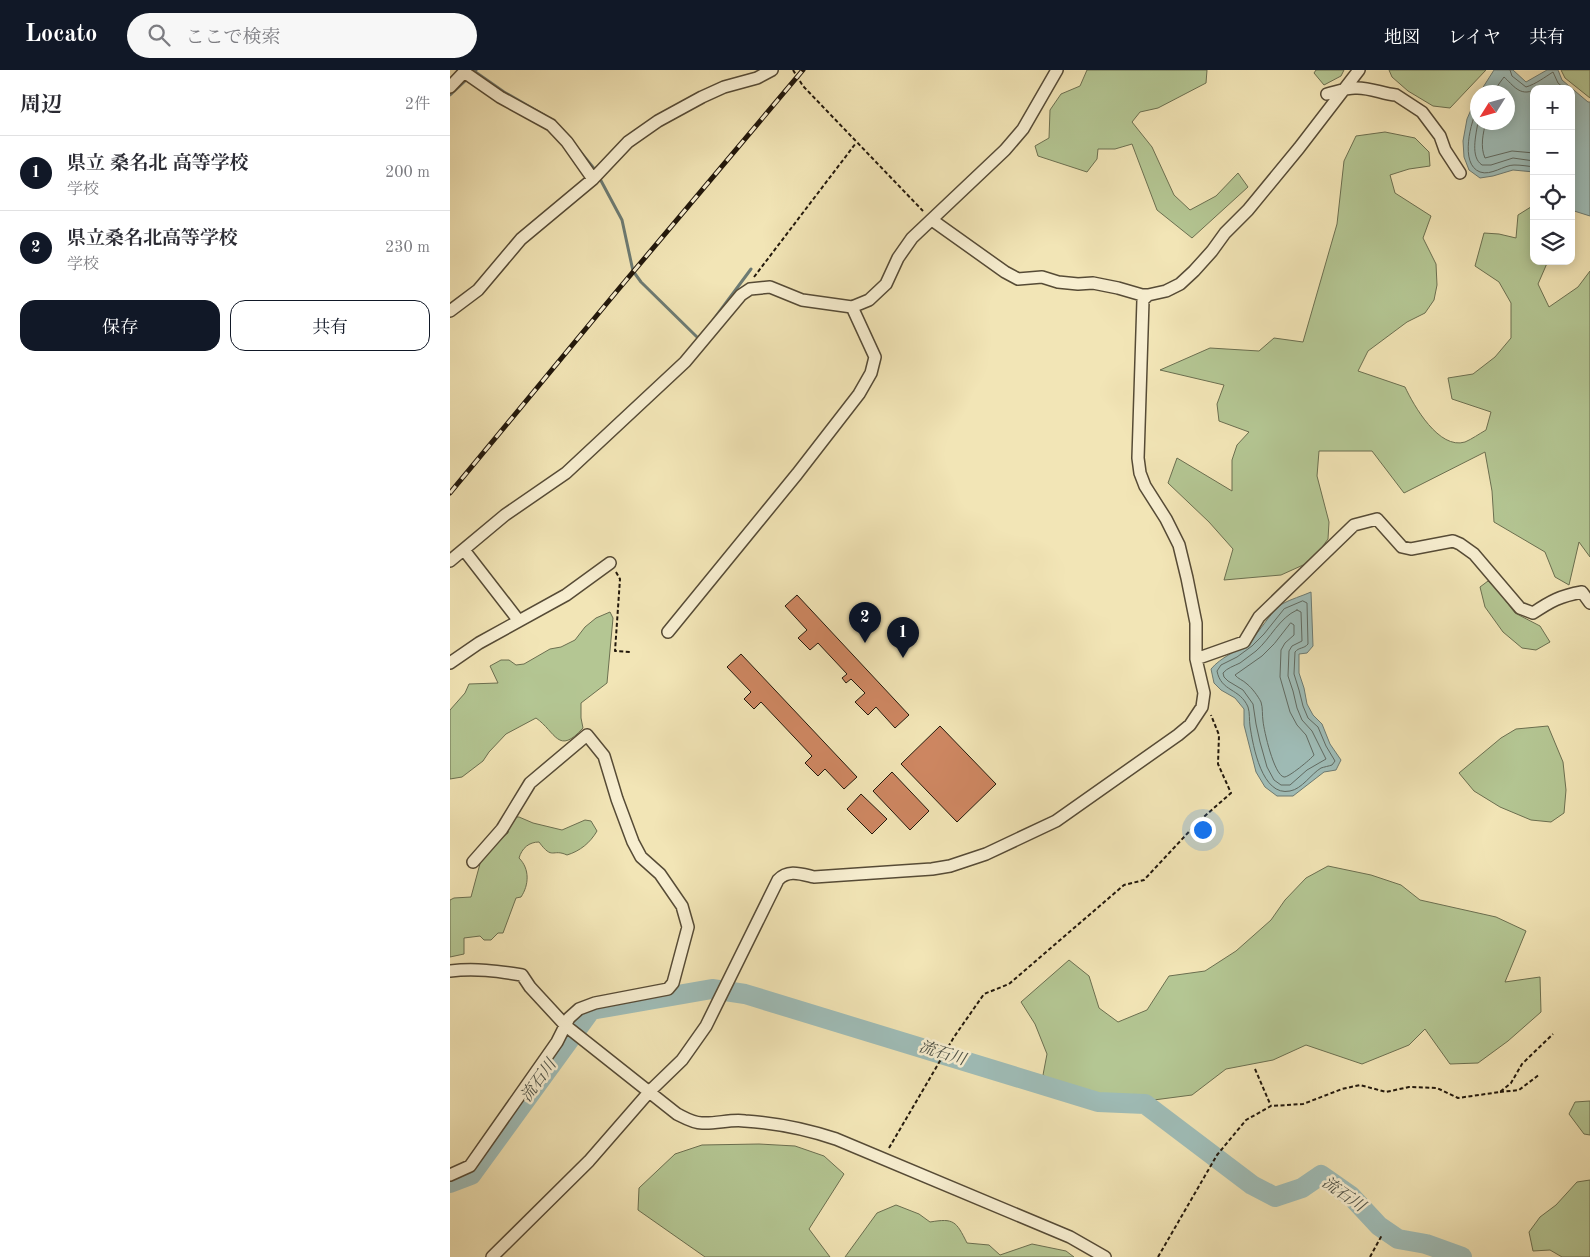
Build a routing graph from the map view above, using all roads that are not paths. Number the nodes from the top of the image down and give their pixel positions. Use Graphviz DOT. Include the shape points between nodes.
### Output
graph roads {
  1 [pos="772,70"];
  2 [pos="1056,70"];
  3 [pos="1359,70"];
  4 [pos="465,71"];
  5 [pos="450,87"];
  6 [pos="1343,90"];
  7 [pos="1327,94"];
  8 [pos="1460,173"];
  9 [pos="593,179"];
  10 [pos="932,220"];
  11 [pos="1148,295"];
  12 [pos="852,307"];
  13 [pos="450,311"];
  14 [pos="464,550"];
  15 [pos="450,561"];
  16 [pos="610,563"];
  17 [pos="1590,603"];
  18 [pos="519,621"];
  19 [pos="668,632"];
  20 [pos="1196,659"];
  21 [pos="450,664"];
  22 [pos="472,862"];
  23 [pos="450,971"];
  24 [pos="566,1026"];
  25 [pos="650,1091"];
  26 [pos="450,1174"];
  27 [pos="492,1257"];
  28 [pos="1104,1257"];
  1 -- 9 [label="street" via="702,96 658,121 628,142"];
  2 -- 10 [label="street" via="1023,129"];
  3 -- 6 [label="street"];
  4 -- 5 [label="street"];
  4 -- 9 [label="street" via="500,96 551,125"];
  6 -- 7 [label="street"];
  6 -- 8 [label="street" via="1356,88 1387,93 1412,104 1440,136"];
  6 -- 11 [label="street" via="1248,210 1194,271 1180,284"];
  9 -- 13 [label="street" via="521,239 478,290"];
  10 -- 11 [label="street" via="1018,279 1093,283"];
  10 -- 12 [label="street" via="912,238 886,284 869,300"];
  11 -- 20 [label="street" via="1143,300 1142,309 1140,474 1180,545 1196,623"];
  12 -- 14 [label="street" via="802,300 770,287 750,288 685,362 566,473 505,515"];
  12 -- 19 [label="street" via="874,357 871,373 859,394 797,474"];
  14 -- 15 [label="street"];
  14 -- 18 [label="street"];
  16 -- 18 [label="street" via="566,595"];
  17 -- 20 [label="street" via="1582,592 1556,599 1533,613 1520,608 1474,554 1460,544 1453,541 1411,549 1402,547 1376,519 1354,524 1259,617 1244,642"];
  18 -- 21 [label="street" via="479,642"];
  20 -- 25 [label="street" via="1204,694 1202,707 1190,725 1056,821 986,854 950,866 814,877 797,873 782,875 706,1026 682,1060"];
  22 -- 24 [label="street" via="502,829 530,783 587,735 604,756 641,858 660,874 682,906 688,927 674,983 668,990 595,1003 579,1009"];
  23 -- 24 [label="street" via="493,970 522,975"];
  24 -- 25 [label="street"];
  24 -- 26 [label="street" via="470,1166"];
  25 -- 27 [label="street" via="589,1161"];
  25 -- 28 [label="street" via="677,1114 700,1124 742,1120 789,1126 836,1139 1070,1237"];
}
